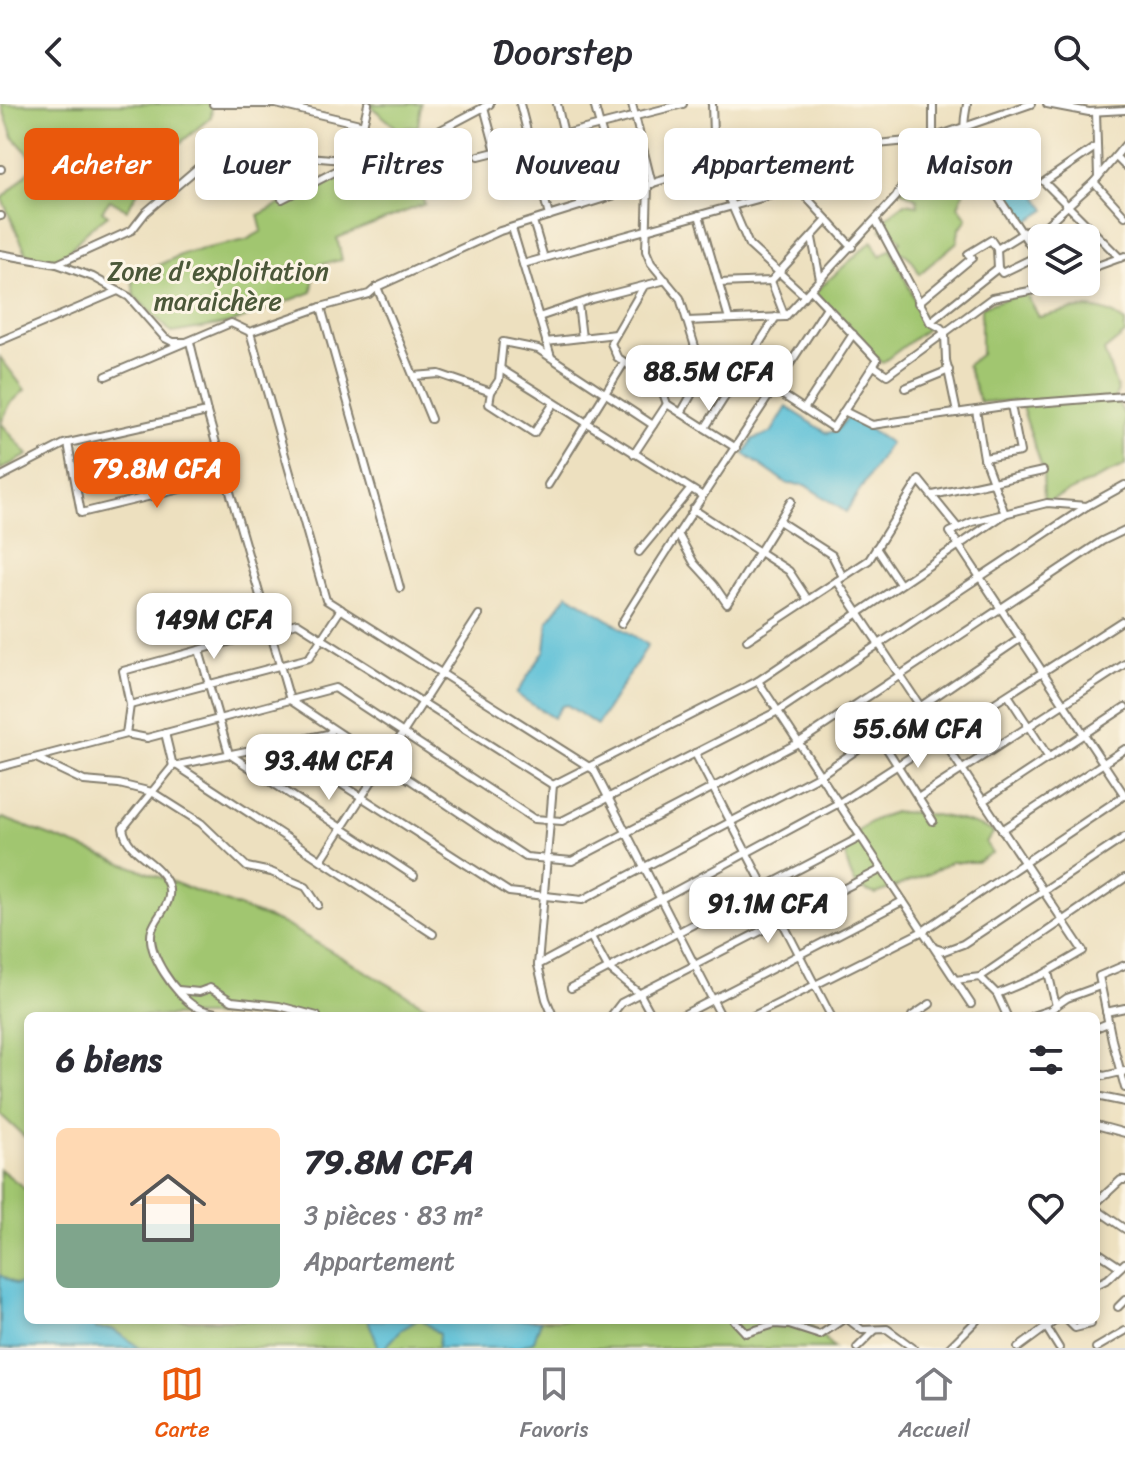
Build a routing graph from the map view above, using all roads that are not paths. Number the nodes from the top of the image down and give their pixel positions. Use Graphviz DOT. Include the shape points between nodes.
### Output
graph roads {
  1 [pos="213,104"];
  2 [pos="368,104"];
  3 [pos="520,104"];
  4 [pos="557,104"];
  5 [pos="594,104"];
  6 [pos="632,104"];
  7 [pos="683,104"];
  8 [pos="712,104"];
  9 [pos="933,104"];
  10 [pos="967,104"];
  11 [pos="1031,104"];
  12 [pos="1047,104"];
  13 [pos="487,106"];
  14 [pos="1016,107"];
  15 [pos="1112,108"];
  16 [pos="1125,110"];
  17 [pos="1096,112"];
  18 [pos="635,116"];
  19 [pos="364,125"];
  20 [pos="600,125"];
  21 [pos="363,128"];
  22 [pos="445,128"];
  23 [pos="491,128"];
  24 [pos="526,128"];
  25 [pos="563,128"];
  26 [pos="588,128"];
  27 [pos="601,128"];
  28 [pos="713,128"];
  29 [pos="932,128"];
  30 [pos="964,128"];
  31 [pos="1125,145"];
  32 [pos="1097,146"];
  33 [pos="488,154"];
  34 [pos="479,156"];
  35 [pos="1116,157"];
  36 [pos="334,159"];
  37 [pos="1125,166"];
  38 [pos="1096,179"];
  39 [pos="664,180"];
  40 [pos="650,184"];
  41 [pos="898,194"];
  42 [pos="545,200"];
  43 [pos="580,200"];
  44 [pos="600,200"];
  45 [pos="729,200"];
  46 [pos="754,200"];
  47 [pos="809,200"];
  48 [pos="1002,200"];
  49 [pos="1067,205"];
  50 [pos="581,206"];
  51 [pos="732,206"];
  52 [pos="699,215"];
  53 [pos="549,216"];
  54 [pos="1125,216"];
  55 [pos="827,220"];
  56 [pos="533,221"];
  57 [pos="876,221"];
  58 [pos="1047,224"];
  59 [pos="512,228"];
  60 [pos="648,229"];
  61 [pos="1028,230"];
  62 [pos="1024,232"];
  63 [pos="812,238"];
  64 [pos="1028,239"];
  65 [pos="852,247"];
  66 [pos="997,249"];
  67 [pos="0,254"];
  68 [pos="1122,257"];
  69 [pos="544,258"];
  70 [pos="1028,260"];
  71 [pos="57,264"];
  72 [pos="523,264"];
  73 [pos="1100,265"];
  74 [pos="998,268"];
  75 [pos="779,272"];
  76 [pos="820,279"];
  77 [pos="666,280"];
  78 [pos="771,281"];
  79 [pos="719,283"];
  80 [pos="644,286"];
  81 [pos="377,287"];
  82 [pos="811,290"];
  83 [pos="118,291"];
  84 [pos="1028,291"];
  85 [pos="805,296"];
  86 [pos="918,303"];
  87 [pos="578,304"];
  88 [pos="321,307"];
  89 [pos="827,307"];
  90 [pos="539,317"];
  91 [pos="776,317"];
  92 [pos="785,317"];
  93 [pos="729,319"];
  94 [pos="687,321"];
  95 [pos="930,322"];
  96 [pos="250,332"];
  97 [pos="616,334"];
  98 [pos="853,334"];
  99 [pos="945,334"];
  100 [pos="582,338"];
  101 [pos="0,341"];
  102 [pos="190,342"];
  103 [pos="546,342"];
  104 [pos="551,357"];
  105 [pos="624,363"];
  106 [pos="874,366"];
  107 [pos="501,369"];
  108 [pos="743,369"];
  109 [pos="949,370"];
  110 [pos="106,376"];
  111 [pos="414,376"];
  112 [pos="905,388"];
  113 [pos="774,389"];
  114 [pos="491,392"];
  115 [pos="605,393"];
  116 [pos="1125,396"];
  117 [pos="554,403"];
  118 [pos="667,404"];
  119 [pos="1011,405"];
  120 [pos="804,409"];
  121 [pos="976,410"];
  122 [pos="844,411"];
  123 [pos="207,412"];
  124 [pos="681,413"];
  125 [pos="957,413"];
  126 [pos="431,419"];
  127 [pos="586,423"];
  128 [pos="653,425"];
  129 [pos="705,428"];
  130 [pos="68,443"];
  131 [pos="736,448"];
  132 [pos="634,454"];
  133 [pos="984,458"];
  134 [pos="1043,471"];
  135 [pos="0,477"];
  136 [pos="226,478"];
  137 [pos="994,482"];
  138 [pos="548,485"];
  139 [pos="1122,487"];
  140 [pos="690,490"];
  141 [pos="701,495"];
  142 [pos="933,495"];
  143 [pos="1125,499"];
  144 [pos="791,501"];
  145 [pos="1087,506"];
  146 [pos="693,509"];
  147 [pos="1005,514"];
  148 [pos="779,521"];
  149 [pos="958,528"];
  150 [pos="1125,530"];
  151 [pos="678,534"];
  152 [pos="958,544"];
  153 [pos="876,548"];
  154 [pos="760,551"];
  155 [pos="639,552"];
  156 [pos="980,577"];
  157 [pos="840,579"];
  158 [pos="900,584"];
  159 [pos="400,588"];
  160 [pos="808,600"];
  161 [pos="1001,608"];
  162 [pos="341,609"];
  163 [pos="858,613"];
  164 [pos="479,615"];
  165 [pos="1125,622"];
  166 [pos="621,624"];
  167 [pos="270,630"];
  168 [pos="322,638"];
  169 [pos="1021,638"];
  170 [pos="747,640"];
  171 [pos="879,644"];
  172 [pos="199,650"];
  173 [pos="1125,664"];
  174 [pos="280,666"];
  175 [pos="1043,672"];
  176 [pos="442,673"];
  177 [pos="900,676"];
  178 [pos="758,681"];
  179 [pos="209,685"];
  180 [pos="1008,695"];
  181 [pos="290,700"];
  182 [pos="423,702"];
  183 [pos="1064,704"];
  184 [pos="130,705"];
  185 [pos="920,707"];
  186 [pos="1125,707"];
  187 [pos="778,711"];
  188 [pos="219,719"];
  189 [pos="1029,727"];
  190 [pos="330,731"];
  191 [pos="165,733"];
  192 [pos="403,733"];
  193 [pos="126,734"];
  194 [pos="1084,734"];
  195 [pos="878,735"];
  196 [pos="942,739"];
  197 [pos="798,743"];
  198 [pos="279,744"];
  199 [pos="1125,749"];
  200 [pos="695,753"];
  201 [pos="229,754"];
  202 [pos="1049,758"];
  203 [pos="38,759"];
  204 [pos="310,762"];
  205 [pos="384,762"];
  206 [pos="1103,763"];
  207 [pos="174,765"];
  208 [pos="898,766"];
  209 [pos="0,767"];
  210 [pos="588,767"];
  211 [pos="962,770"];
  212 [pos="820,775"];
  213 [pos="553,785"];
  214 [pos="713,787"];
  215 [pos="152,792"];
  216 [pos="362,796"];
  217 [pos="1125,796"];
  218 [pos="608,797"];
  219 [pos="918,798"];
  220 [pos="983,801"];
  221 [pos="839,803"];
  222 [pos="550,820"];
  223 [pos="731,821"];
  224 [pos="933,821"];
  225 [pos="341,828"];
  226 [pos="1002,830"];
  227 [pos="626,833"];
  228 [pos="861,837"];
  229 [pos="1125,837"];
  230 [pos="747,853"];
  231 [pos="547,859"];
  232 [pos="321,860"];
  233 [pos="1024,863"];
  234 [pos="644,867"];
  235 [pos="882,869"];
  236 [pos="414,876"];
  237 [pos="1125,878"];
  238 [pos="765,887"];
  239 [pos="1043,891"];
  240 [pos="544,896"];
  241 [pos="661,899"];
  242 [pos="903,901"];
  243 [pos="318,905"];
  244 [pos="1062,920"];
  245 [pos="782,921"];
  246 [pos="923,931"];
  247 [pos="678,932"];
  248 [pos="433,934"];
  249 [pos="591,937"];
  250 [pos="934,948"];
  251 [pos="799,954"];
  252 [pos="538,965"];
  253 [pos="1125,965"];
  254 [pos="695,966"];
  255 [pos="608,968"];
  256 [pos="1048,972"];
  257 [pos="980,977"];
  258 [pos="955,980"];
  259 [pos="815,984"];
  260 [pos="1100,986"];
  261 [pos="571,988"];
  262 [pos="177,990"];
  263 [pos="640,994"];
  264 [pos="997,994"];
  265 [pos="713,999"];
  266 [pos="930,1004"];
  267 [pos="971,1004"];
  268 [pos="1125,1008"];
  269 [pos="1054,1011"];
  270 [pos="210,1012"];
  271 [pos="302,1012"];
  272 [pos="551,1012"];
  273 [pos="614,1012"];
  274 [pos="650,1012"];
  275 [pos="689,1012"];
  276 [pos="719,1012"];
  277 [pos="761,1012"];
  278 [pos="829,1012"];
  279 [pos="919,1012"];
  280 [pos="1005,1012"];
  281 [pos="1106,1012"];
  282 [pos="1108,1023"];
  283 [pos="1100,1026"];
  284 [pos="1122,1072"];
  285 [pos="1100,1074"];
  286 [pos="1125,1088"];
  287 [pos="1100,1097"];
  288 [pos="1125,1102"];
  289 [pos="1100,1126"];
  290 [pos="1125,1133"];
  291 [pos="1125,1168"];
  292 [pos="1123,1180"];
  293 [pos="1100,1202"];
  294 [pos="1100,1209"];
  295 [pos="1125,1229"];
  296 [pos="1100,1253"];
  297 [pos="1122,1265"];
  298 [pos="1100,1283"];
  299 [pos="1125,1300"];
  300 [pos="1118,1307"];
  301 [pos="738,1324"];
  302 [pos="775,1324"];
  303 [pos="775,1324"];
  304 [pos="793,1324"];
  305 [pos="836,1324"];
  306 [pos="852,1324"];
  307 [pos="892,1324"];
  308 [pos="973,1324"];
  309 [pos="1050,1324"];
  310 [pos="1071,1324"];
  311 [pos="1091,1324"];
  312 [pos="796,1327"];
  313 [pos="1046,1327"];
  314 [pos="888,1329"];
  315 [pos="875,1330"];
  316 [pos="1125,1331"];
  317 [pos="857,1348"];
  318 [pos="913,1348"];
  319 [pos="949,1348"];
  320 [pos="1018,1348"];
  321 [pos="1059,1348"];
  322 [pos="1096,1348"];
  1 -- 19 [label="street" via="276,104"];
  2 -- 19 [label="street"];
  3 -- 24 [label="street"];
  4 -- 25 [label="street"];
  5 -- 20 [label="street"];
  6 -- 18 [label="street"];
  7 -- 18 [label="street"];
  8 -- 28 [label="street"];
  9 -- 29 [label="street"];
  10 -- 30 [label="street"];
  11 -- 14 [label="street"];
  12 -- 17 [label="street"];
  13 -- 22 [label="street"];
  13 -- 23 [label="street"];
  14 -- 30 [label="street"];
  15 -- 16 [label="street"];
  15 -- 17 [label="street"];
  17 -- 32 [label="street"];
  18 -- 20 [label="street"];
  18 -- 40 [label="street"];
  19 -- 21 [label="street"];
  20 -- 26 [label="street"];
  20 -- 27 [label="street"];
  31 -- 35 [label="street"];
  32 -- 38 [label="street"];
  32 -- 49 [label="street" via="1044,182"];
  33 -- 34 [label="street"];
  35 -- 37 [label="street"];
  35 -- 38 [label="street"];
  36 -- 71 [label="street" via="273,154 235,136 132,230"];
  38 -- 49 [label="street"];
  38 -- 54 [label="street"];
  39 -- 40 [label="street"];
  40 -- 60 [label="street"];
  41 -- 57 [label="street"];
  42 -- 53 [label="street"];
  43 -- 50 [label="street"];
  44 -- 50 [label="street"];
  45 -- 51 [label="street"];
  46 -- 51 [label="street"];
  47 -- 55 [label="street"];
  48 -- 62 [label="street"];
  49 -- 58 [label="street"];
  49 -- 68 [label="street"];
  50 -- 53 [label="street"];
  51 -- 52 [label="street"];
  51 -- 75 [label="street" via="749,245"];
  52 -- 60 [label="street"];
  52 -- 79 [label="street"];
  53 -- 56 [label="street"];
  55 -- 63 [label="street"];
  55 -- 65 [label="street"];
  56 -- 59 [label="street"];
  56 -- 69 [label="street"];
  57 -- 65 [label="street"];
  57 -- 86 [label="street"];
  59 -- 72 [label="street"];
  59 -- 81 [label="street"];
  60 -- 69 [label="street"];
  60 -- 77 [label="street" via="646,251"];
  61 -- 62 [label="street"];
  62 -- 64 [label="street"];
  62 -- 66 [label="street"];
  63 -- 75 [label="street"];
  63 -- 76 [label="street"];
  65 -- 76 [label="street"];
  66 -- 74 [label="street"];
  66 -- 86 [label="street" via="991,240 968,254 972,258"];
  67 -- 71 [label="street"];
  68 -- 73 [label="street"];
  69 -- 72 [label="street"];
  70 -- 74 [label="street" via="1002,273"];
  71 -- 83 [label="street"];
  72 -- 90 [label="street"];
  74 -- 95 [label="street"];
  75 -- 78 [label="street"];
  75 -- 85 [label="street"];
  76 -- 82 [label="street"];
  77 -- 80 [label="street"];
  77 -- 94 [label="street" via="680,298"];
  78 -- 79 [label="street"];
  78 -- 92 [label="street"];
  79 -- 93 [label="street"];
  80 -- 87 [label="street"];
  80 -- 97 [label="street"];
  81 -- 88 [label="street"];
  81 -- 111 [label="street"];
  82 -- 85 [label="street"];
  82 -- 89 [label="street"];
  83 -- 101 [label="street"];
  83 -- 102 [label="street" via="165,338"];
  84 -- 99 [label="street" via="992,298"];
  85 -- 92 [label="street"];
  86 -- 95 [label="street"];
  87 -- 90 [label="street"];
  87 -- 100 [label="street"];
  88 -- 96 [label="street"];
  88 -- 159 [label="street"];
  89 -- 98 [label="street"];
  89 -- 113 [label="street"];
  90 -- 103 [label="street"];
  91 -- 92 [label="street"];
  91 -- 93 [label="street"];
  91 -- 108 [label="street"];
  93 -- 94 [label="street"];
  94 -- 124 [label="street" via="698,383"];
  95 -- 99 [label="street"];
  96 -- 102 [label="street" via="231,323"];
  96 -- 162 [label="street" via="326,600"];
  97 -- 100 [label="street"];
  97 -- 105 [label="street" via="611,343"];
  98 -- 106 [label="street" via="877,360"];
  98 -- 120 [label="street"];
  99 -- 106 [label="street" via="887,375"];
  99 -- 109 [label="street"];
  100 -- 103 [label="street"];
  102 -- 110 [label="street"];
  102 -- 123 [label="street"];
  103 -- 104 [label="street"];
  104 -- 107 [label="street" via="503,342"];
  104 -- 115 [label="street"];
  105 -- 115 [label="street"];
  105 -- 118 [label="street" via="661,387"];
  106 -- 122 [label="street"];
  107 -- 114 [label="street"];
  107 -- 117 [label="street"];
  108 -- 113 [label="street"];
  108 -- 129 [label="street"];
  109 -- 112 [label="street"];
  109 -- 125 [label="street"];
  111 -- 114 [label="street" via="456,377"];
  111 -- 126 [label="street"];
  113 -- 120 [label="street"];
  113 -- 131 [label="street"];
  114 -- 117 [label="street" via="489,404 534,433"];
  115 -- 127 [label="street"];
  115 -- 128 [label="street"];
  116 -- 119 [label="street"];
  117 -- 127 [label="street"];
  118 -- 124 [label="street"];
  118 -- 128 [label="street"];
  119 -- 121 [label="street"];
  119 -- 133 [label="street" via="1020,452"];
  120 -- 122 [label="street" via="833,428"];
  121 -- 125 [label="street"];
  121 -- 133 [label="street"];
  122 -- 125 [label="street" via="867,425"];
  123 -- 130 [label="street"];
  123 -- 136 [label="street"];
  124 -- 129 [label="street"];
  127 -- 132 [label="street"];
  127 -- 138 [label="street"];
  128 -- 132 [label="street"];
  129 -- 131 [label="street"];
  130 -- 135 [label="street"];
  130 -- 136 [label="street" via="81,513"];
  131 -- 141 [label="street"];
  132 -- 140 [label="street"];
  133 -- 137 [label="street"];
  134 -- 137 [label="street"];
  136 -- 167 [label="street"];
  137 -- 142 [label="street"];
  137 -- 147 [label="street"];
  139 -- 143 [label="street"];
  139 -- 145 [label="street"];
  140 -- 141 [label="street"];
  140 -- 155 [label="street"];
  141 -- 146 [label="street"];
  142 -- 149 [label="street"];
  142 -- 153 [label="street" via="919,480"];
  144 -- 148 [label="street"];
  145 -- 147 [label="street" via="1047,503"];
  145 -- 156 [label="street"];
  146 -- 151 [label="street"];
  146 -- 154 [label="street"];
  147 -- 149 [label="street"];
  147 -- 152 [label="street"];
  148 -- 154 [label="street"];
  148 -- 157 [label="street" via="832,555"];
  149 -- 152 [label="street" via="950,532"];
  150 -- 161 [label="street"];
  151 -- 154 [label="street" via="727,604"];
  151 -- 166 [label="street"];
  152 -- 156 [label="street"];
  152 -- 158 [label="street"];
  153 -- 157 [label="street" via="869,560"];
  153 -- 158 [label="street"];
  154 -- 160 [label="street" via="789,571"];
  156 -- 161 [label="street"];
  156 -- 171 [label="street"];
  157 -- 160 [label="street"];
  157 -- 163 [label="street"];
  158 -- 163 [label="street"];
  160 -- 170 [label="street"];
  161 -- 169 [label="street"];
  161 -- 177 [label="street"];
  162 -- 168 [label="street"];
  162 -- 176 [label="street"];
  163 -- 171 [label="street"];
  163 -- 178 [label="street"];
  164 -- 176 [label="street"];
  165 -- 175 [label="street"];
  167 -- 168 [label="street" via="297,623"];
  167 -- 172 [label="street"];
  167 -- 174 [label="street"];
  168 -- 174 [label="street" via="309,658"];
  168 -- 182 [label="street"];
  169 -- 175 [label="street"];
  169 -- 185 [label="street"];
  171 -- 177 [label="street"];
  171 -- 187 [label="street"];
  172 -- 179 [label="street"];
  172 -- 184 [label="street" via="123,671"];
  173 -- 183 [label="street"];
  174 -- 179 [label="street"];
  174 -- 181 [label="street"];
  175 -- 180 [label="street"];
  175 -- 183 [label="street"];
  176 -- 182 [label="street"];
  176 -- 210 [label="street"];
  177 -- 185 [label="street"];
  177 -- 197 [label="street"];
  178 -- 187 [label="street"];
  178 -- 210 [label="street"];
  179 -- 184 [label="street"];
  179 -- 188 [label="street"];
  180 -- 189 [label="street"];
  180 -- 196 [label="street"];
  181 -- 188 [label="street"];
  181 -- 190 [label="street"];
  181 -- 192 [label="street" via="335,688"];
  182 -- 192 [label="street"];
  182 -- 213 [label="street"];
  183 -- 189 [label="street"];
  183 -- 194 [label="street"];
  184 -- 193 [label="street"];
  185 -- 195 [label="street"];
  185 -- 196 [label="street"];
  186 -- 194 [label="street"];
  187 -- 197 [label="street"];
  187 -- 200 [label="street"];
  188 -- 191 [label="street"];
  188 -- 201 [label="street"];
  189 -- 202 [label="street"];
  189 -- 211 [label="street"];
  190 -- 198 [label="street"];
  190 -- 204 [label="street"];
  190 -- 205 [label="street"];
  191 -- 193 [label="street" via="147,738"];
  191 -- 207 [label="street"];
  192 -- 205 [label="street"];
  192 -- 222 [label="street" via="534,819"];
  193 -- 203 [label="street"];
  194 -- 202 [label="street"];
  194 -- 206 [label="street"];
  195 -- 208 [label="street"];
  195 -- 212 [label="street"];
  196 -- 208 [label="street"];
  196 -- 211 [label="street"];
  197 -- 212 [label="street"];
  197 -- 214 [label="street"];
  198 -- 201 [label="street"];
  198 -- 204 [label="street"];
  199 -- 206 [label="street"];
  200 -- 214 [label="street"];
  200 -- 218 [label="street"];
  201 -- 207 [label="street"];
  201 -- 225 [label="street"];
  202 -- 220 [label="street"];
  203 -- 209 [label="street"];
  203 -- 215 [label="street" via="84,781"];
  204 -- 216 [label="street"];
  205 -- 216 [label="street"];
  205 -- 231 [label="street" via="526,857"];
  206 -- 217 [label="street"];
  206 -- 226 [label="street"];
  207 -- 215 [label="street"];
  207 -- 232 [label="street"];
  208 -- 219 [label="street"];
  208 -- 221 [label="street"];
  210 -- 213 [label="street"];
  210 -- 218 [label="street"];
  211 -- 219 [label="street"];
  211 -- 220 [label="street"];
  212 -- 221 [label="street"];
  212 -- 223 [label="street"];
  213 -- 222 [label="street"];
  214 -- 223 [label="street"];
  214 -- 227 [label="street"];
  215 -- 243 [label="street" via="201,823 247,867 306,887"];
  215 -- 262 [label="street" via="123,828 128,843 168,887 167,906 152,928 151,941"];
  216 -- 225 [label="street"];
  216 -- 240 [label="street" via="509,892"];
  217 -- 233 [label="street"];
  218 -- 222 [label="street" via="562,821"];
  218 -- 227 [label="street"];
  219 -- 224 [label="street"];
  220 -- 226 [label="street"];
  221 -- 228 [label="street"];
  221 -- 230 [label="street"];
  222 -- 231 [label="street"];
  223 -- 230 [label="street"];
  223 -- 234 [label="street"];
  225 -- 232 [label="street"];
  225 -- 236 [label="street"];
  226 -- 233 [label="street"];
  227 -- 231 [label="street" via="572,861"];
  227 -- 234 [label="street"];
  228 -- 235 [label="street"];
  228 -- 238 [label="street"];
  229 -- 239 [label="street"];
  230 -- 238 [label="street"];
  230 -- 241 [label="street"];
  231 -- 240 [label="street"];
  232 -- 248 [label="street"];
  233 -- 239 [label="street"];
  233 -- 246 [label="street"];
  234 -- 240 [label="street" via="582,900"];
  234 -- 241 [label="street"];
  235 -- 242 [label="street"];
  235 -- 245 [label="street"];
  237 -- 244 [label="street"];
  238 -- 245 [label="street"];
  238 -- 247 [label="street"];
  239 -- 244 [label="street"];
  239 -- 250 [label="street" via="963,944 944,951"];
  240 -- 252 [label="street"];
  241 -- 247 [label="street"];
  241 -- 249 [label="street"];
  242 -- 246 [label="street"];
  242 -- 251 [label="street"];
  244 -- 256 [label="street" via="1083,951"];
  244 -- 257 [label="street"];
  245 -- 251 [label="street"];
  245 -- 254 [label="street"];
  246 -- 250 [label="street"];
  246 -- 259 [label="street"];
  247 -- 254 [label="street"];
  247 -- 255 [label="street"];
  249 -- 252 [label="street"];
  249 -- 255 [label="street"];
  250 -- 258 [label="street"];
  251 -- 259 [label="street"];
  251 -- 265 [label="street"];
  252 -- 272 [label="street"];
  253 -- 260 [label="street" via="1099,976"];
  254 -- 263 [label="street"];
  254 -- 265 [label="street"];
  255 -- 261 [label="street"];
  255 -- 263 [label="street"];
  256 -- 264 [label="street"];
  256 -- 269 [label="street"];
  257 -- 258 [label="street"];
  257 -- 264 [label="street"];
  258 -- 267 [label="street"];
  259 -- 277 [label="street"];
  259 -- 278 [label="street"];
  260 -- 269 [label="street" via="1067,998"];
  260 -- 281 [label="street"];
  262 -- 270 [label="street"];
  262 -- 271 [label="street" via="210,988 232,1001"];
  263 -- 273 [label="street"];
  263 -- 274 [label="street"];
  264 -- 280 [label="street"];
  265 -- 275 [label="street"];
  265 -- 276 [label="street"];
  266 -- 279 [label="street"];
  268 -- 281 [label="street"];
  281 -- 282 [label="street"];
  282 -- 283 [label="street"];
  282 -- 284 [label="street"];
  284 -- 285 [label="street"];
  284 -- 286 [label="street"];
  287 -- 288 [label="street"];
  289 -- 290 [label="street"];
  291 -- 292 [label="street"];
  292 -- 293 [label="street"];
  294 -- 295 [label="street"];
  296 -- 297 [label="street"];
  297 -- 298 [label="street"];
  299 -- 300 [label="street"];
  301 -- 302 [label="street" via="746,1333"];
  303 -- 312 [label="street"];
  304 -- 312 [label="street"];
  305 -- 312 [label="street" via="820,1335"];
  306 -- 315 [label="street"];
  307 -- 314 [label="street"];
  308 -- 319 [label="street"];
  309 -- 313 [label="street"];
  310 -- 311 [label="street"];
  313 -- 320 [label="street"];
  313 -- 321 [label="street"];
  314 -- 315 [label="street"];
  314 -- 318 [label="street"];
  315 -- 317 [label="street"];
  316 -- 322 [label="street"];
}
